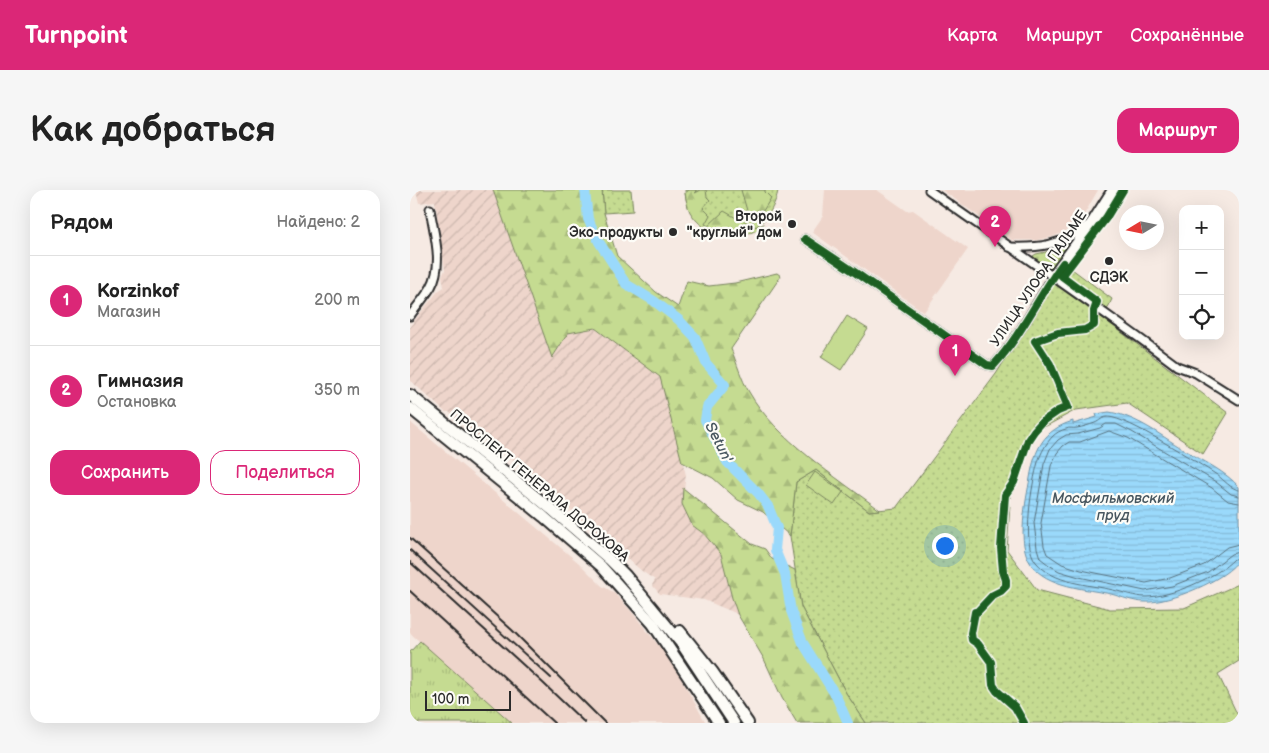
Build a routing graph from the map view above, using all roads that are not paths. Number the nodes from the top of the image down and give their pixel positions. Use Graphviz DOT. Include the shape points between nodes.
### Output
graph roads {
  1 [pos="929,190"];
  2 [pos="1113,190"];
  3 [pos="430,209"];
  4 [pos="1094,220"];
  5 [pos="805,239"];
  6 [pos="1009,247"];
  7 [pos="1053,276"];
  8 [pos="410,316"];
  9 [pos="410,394"];
  10 [pos="1239,400"];
  11 [pos="410,408"];
  12 [pos="645,597"];
  13 [pos="697,689"];
  14 [pos="714,723"];
  15 [pos="719,723"];
  16 [pos="734,723"];
  17 [pos="748,723"];
  1 -- 6 [label="street"];
  2 -- 4 [label="main road, УЛИЦА УЛОФА ПАЛЬМЕ"];
  3 -- 8 [label="street" via="437,271 431,286"];
  4 -- 6 [label="street" via="1056,243 1031,248"];
  4 -- 7 [label="main road, УЛИЦА УЛОФА ПАЛЬМЕ"];
  5 -- 7 [label="street, УЛИЦА УЛОФА ПАЛЬМЕ" via="987,365 993,366"];
  6 -- 7 [label="street"];
  7 -- 10 [label="street" via="1177,366 1196,373"];
  9 -- 12 [label="main road, ПРОСПЕКТ ГЕНЕРАЛА ДОРОХОВА" via="551,509 610,560"];
  11 -- 13 [label="main road, ПРОСПЕКТ ГЕНЕРАЛА ДОРОХОВА" via="601,566 653,624"];
  12 -- 16 [label="main road, ПРОСПЕКТ ГЕНЕРАЛА ДОРОХОВА" via="681,642"];
  12 -- 17 [label="main road" via="694,647"];
  13 -- 14 [label="main road"];
  13 -- 15 [label="main road, ПРОСПЕКТ ГЕНЕРАЛА ДОРОХОВА"];
}
